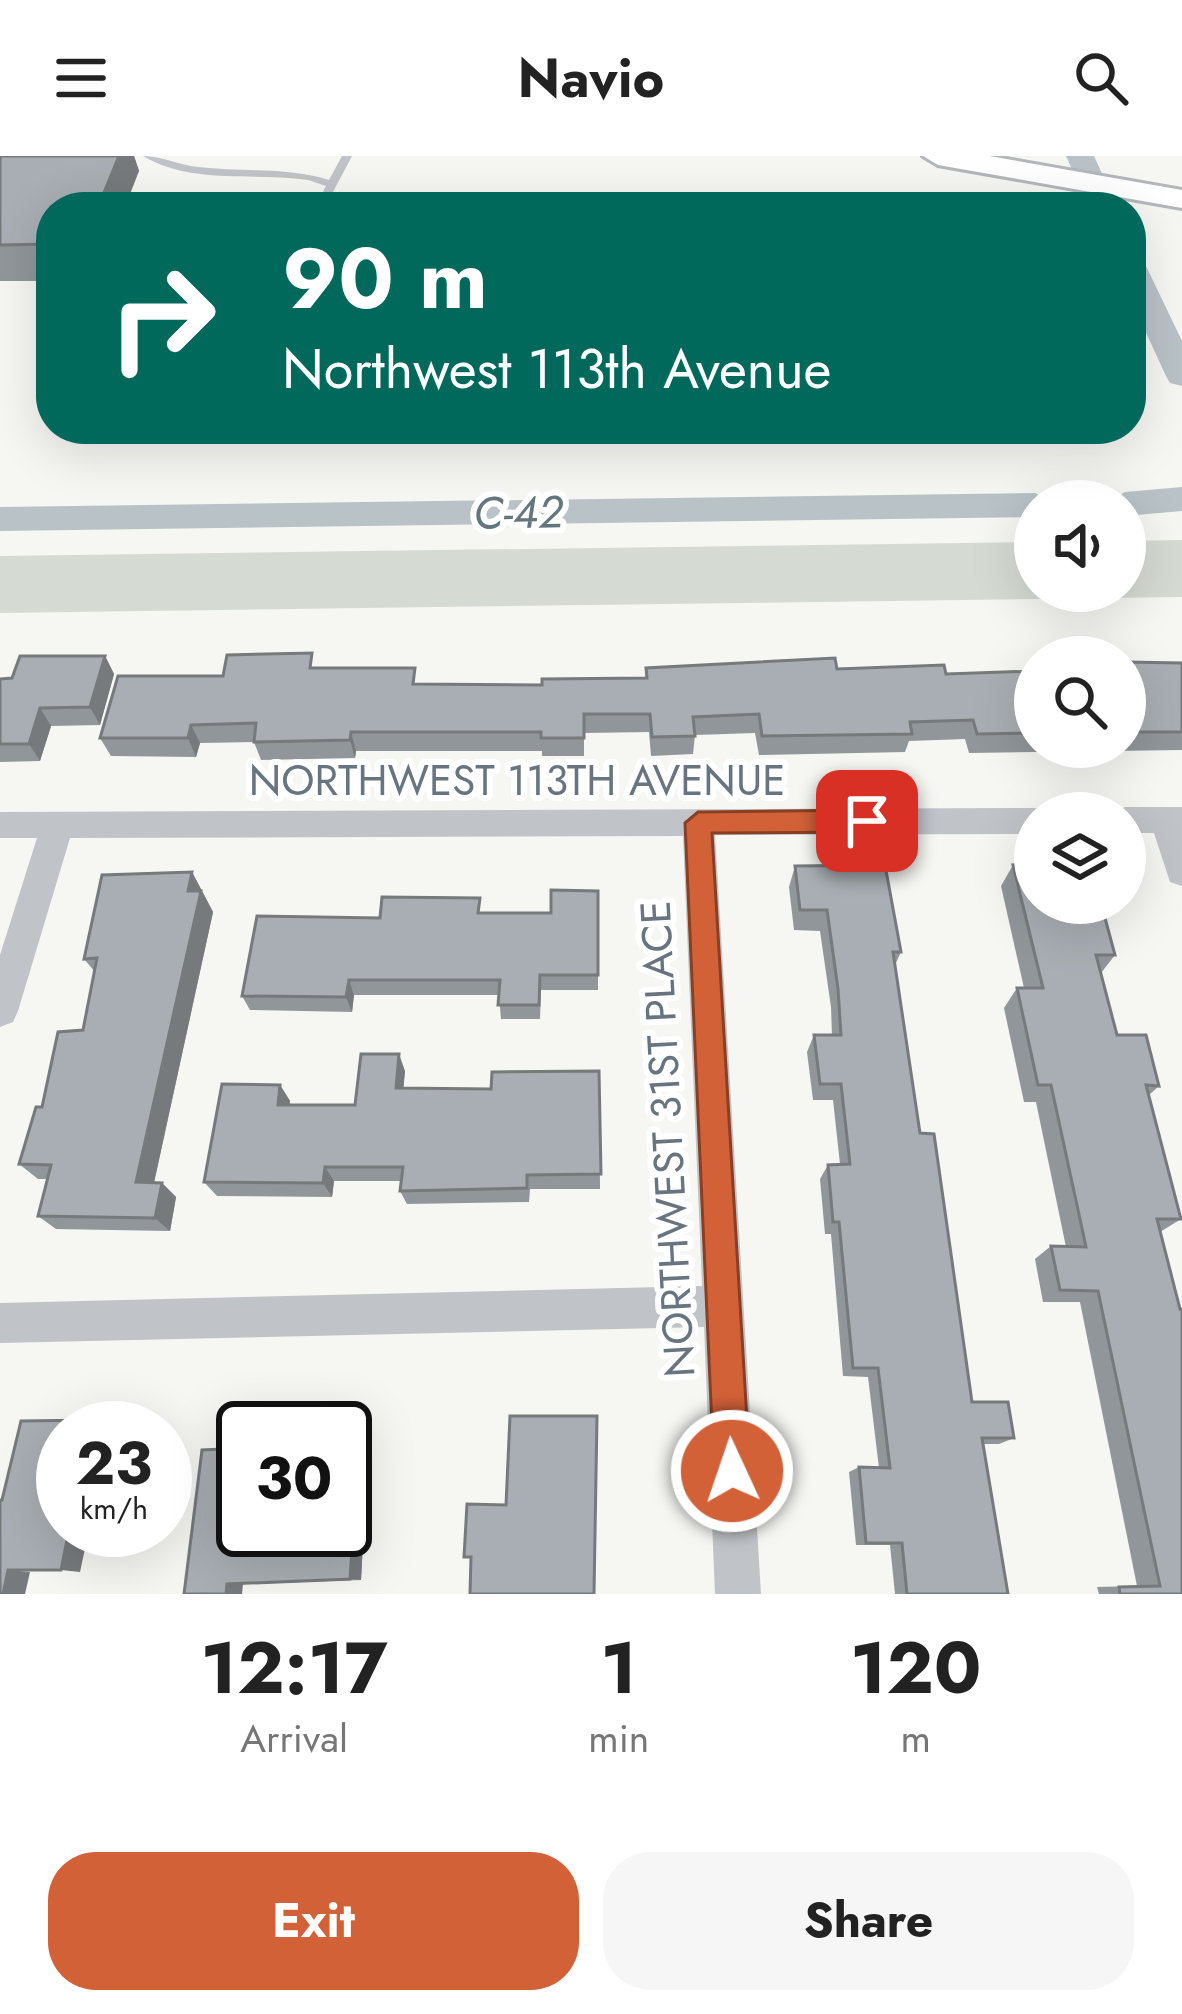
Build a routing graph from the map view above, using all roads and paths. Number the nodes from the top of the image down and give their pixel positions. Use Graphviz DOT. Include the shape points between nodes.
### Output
graph roads {
  1 [pos="148,156"];
  2 [pos="310,156"];
  3 [pos="346,156"];
  4 [pos="938,156"];
  5 [pos="1081,156"];
  6 [pos="302,171"];
  7 [pos="1167,183"];
  8 [pos="332,184"];
  9 [pos="328,192"];
  10 [pos="1014,820"];
  11 [pos="1174,820"];
  12 [pos="58,823"];
  13 [pos="698,823"];
  14 [pos="0,825"];
  15 [pos="1182,872"];
  16 [pos="0,1011"];
  17 [pos="724,1306"];
  18 [pos="0,1323"];
  19 [pos="738,1594"];
  1 -- 6 [label="lane" via="179,168"];
  2 -- 6 [label="lane"];
  3 -- 8 [label="lane"];
  4 -- 7 [label="main road"];
  5 -- 7 [label="main road"];
  6 -- 8 [label="lane"];
  8 -- 9 [label="lane"];
  10 -- 13 [label="street, NORTHWEST 113TH AVENUE"];
  11 -- 15 [label="street"];
  12 -- 13 [label="street, NORTHWEST 113TH AVENUE"];
  12 -- 14 [label="street, NORTHWEST 113TH AVENUE"];
  12 -- 16 [label="street"];
  13 -- 17 [label="street, NORTHWEST 31ST PLACE"];
  17 -- 18 [label="street"];
  17 -- 19 [label="street, NORTHWEST 31ST PLACE"];
}
